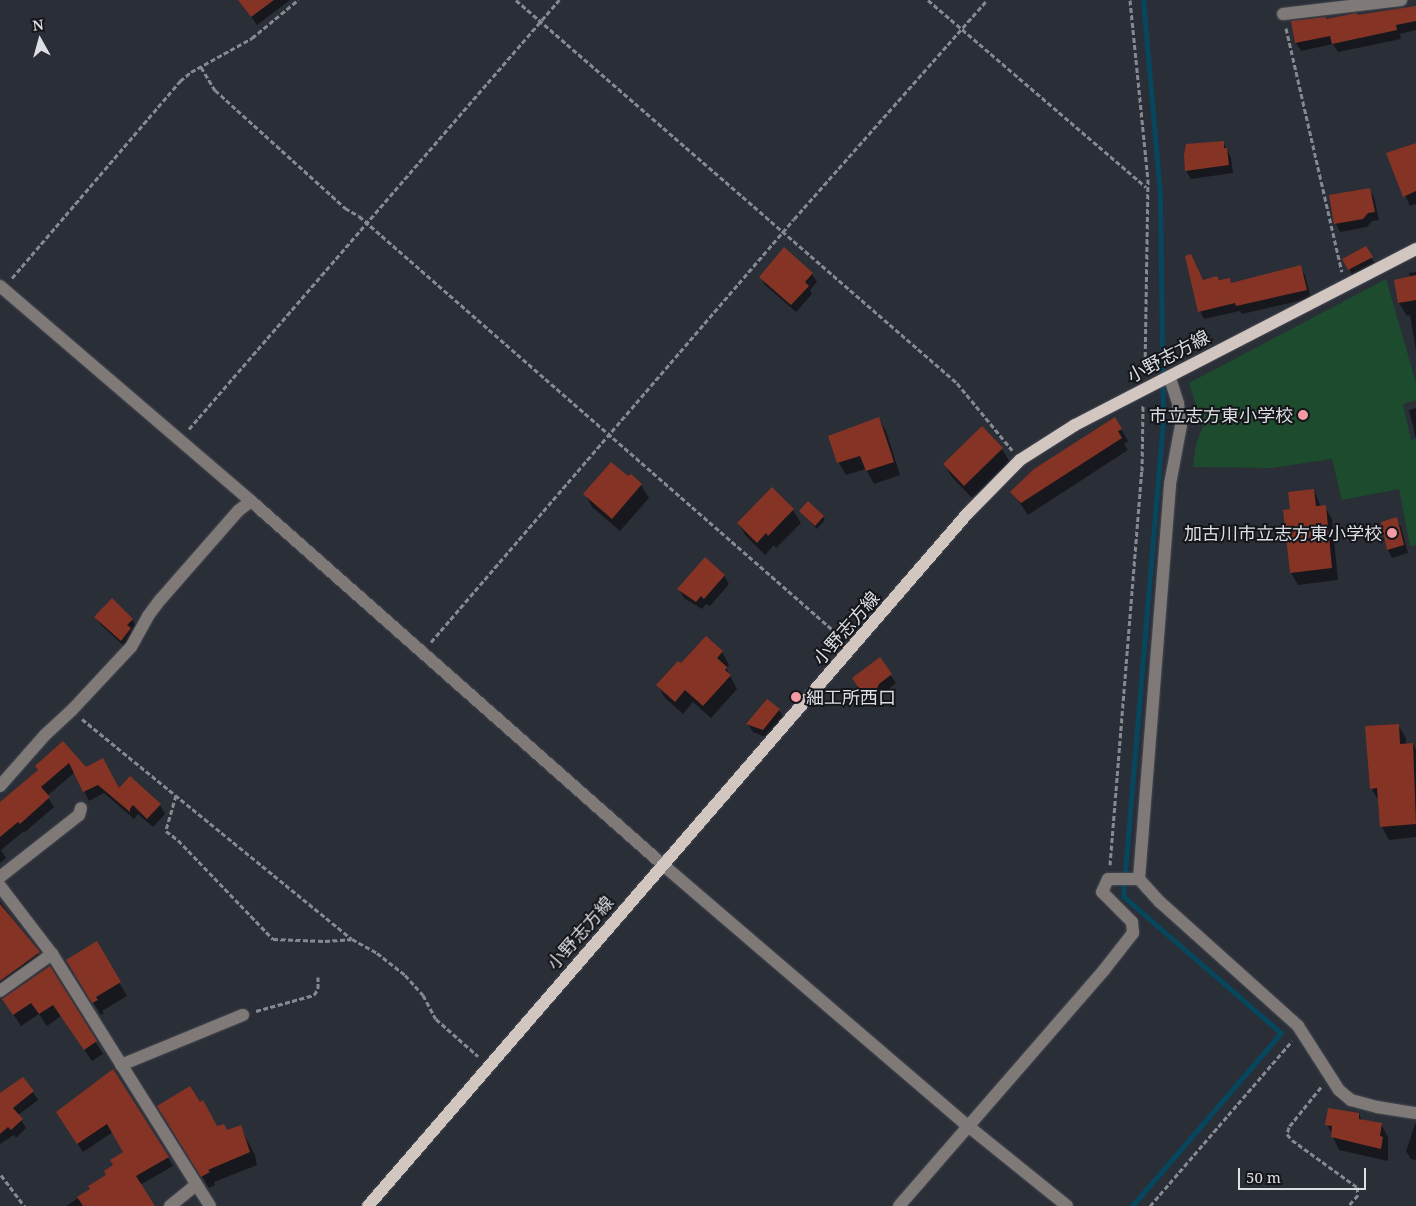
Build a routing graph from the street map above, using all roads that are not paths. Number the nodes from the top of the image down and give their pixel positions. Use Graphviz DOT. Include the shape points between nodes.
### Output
graph roads {
  1 [pos="1401,0"];
  2 [pos="1283,14"];
  3 [pos="1416,249"];
  4 [pos="1,288"];
  5 [pos="1168,376"];
  6 [pos="251,501"];
  7 [pos="0,786"];
  8 [pos="81,808"];
  9 [pos="662,864"];
  10 [pos="0,877"];
  11 [pos="1139,879"];
  12 [pos="0,886"];
  13 [pos="52,954"];
  14 [pos="0,991"];
  15 [pos="243,1015"];
  16 [pos="121,1065"];
  17 [pos="1416,1113"];
  18 [pos="968,1126"];
  19 [pos="196,1185"];
  20 [pos="170,1206"];
  21 [pos="210,1206"];
  22 [pos="368,1206"];
  23 [pos="899,1206"];
  24 [pos="1067,1206"];
  1 -- 2 [label="street"];
  3 -- 5 [label="main road, 小野志方線"];
  4 -- 6 [label="street"];
  5 -- 9 [label="main road, 小野志方線" via="1075,424 1020,460 987,492"];
  5 -- 11 [label="street" via="1178,403 1181,426 1170,484"];
  6 -- 7 [label="street" via="238,511 161,599 132,647"];
  6 -- 9 [label="street"];
  8 -- 10 [label="street" via="79,815"];
  9 -- 18 [label="street"];
  9 -- 22 [label="main road, 小野志方線"];
  11 -- 17 [label="street" via="1301,1031 1339,1090 1351,1100"];
  11 -- 18 [label="street" via="1108,879 1102,892 1132,922 1133,933"];
  12 -- 13 [label="street"];
  13 -- 14 [label="street"];
  13 -- 16 [label="street"];
  15 -- 16 [label="street"];
  16 -- 19 [label="street"];
  18 -- 23 [label="street"];
  18 -- 24 [label="street"];
  19 -- 20 [label="street"];
  19 -- 21 [label="street"];
}
